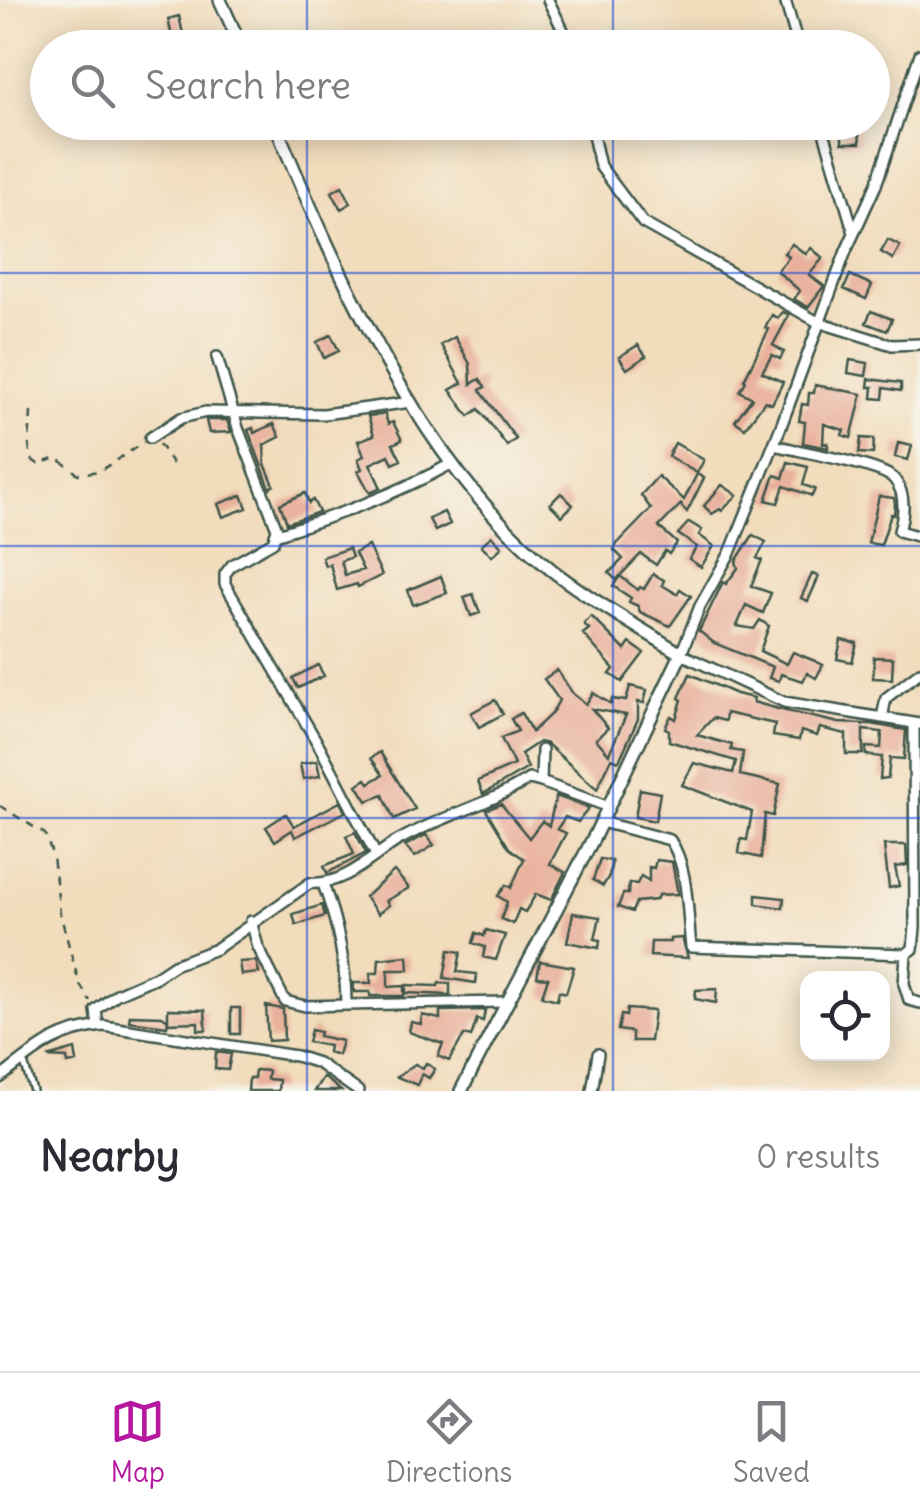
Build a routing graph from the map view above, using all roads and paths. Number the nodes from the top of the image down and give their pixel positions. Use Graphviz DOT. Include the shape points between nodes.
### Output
graph roads {
  1 [pos="220,0"];
  2 [pos="548,0"];
  3 [pos="785,0"];
  4 [pos="234,30"];
  5 [pos="563,30"];
  6 [pos="794,30"];
  7 [pos="920,54"];
  8 [pos="282,140"];
  9 [pos="594,140"];
  10 [pos="826,140"];
  11 [pos="854,233"];
  12 [pos="818,322"];
  13 [pos="920,344"];
  14 [pos="216,357"];
  15 [pos="411,402"];
  16 [pos="32,412"];
  17 [pos="234,413"];
  18 [pos="150,438"];
  19 [pos="774,444"];
  20 [pos="451,464"];
  21 [pos="175,467"];
  22 [pos="275,535"];
  23 [pos="920,537"];
  24 [pos="682,654"];
  25 [pos="920,672"];
  26 [pos="882,718"];
  27 [pos="917,723"];
  28 [pos="542,750"];
  29 [pos="541,782"];
  30 [pos="0,806"];
  31 [pos="608,806"];
  32 [pos="601,822"];
  33 [pos="376,856"];
  34 [pos="323,884"];
  35 [pos="252,922"];
  36 [pos="906,954"];
  37 [pos="505,1002"];
  38 [pos="920,1003"];
  39 [pos="346,1005"];
  40 [pos="96,1010"];
  41 [pos="98,1026"];
  42 [pos="598,1054"];
  43 [pos="23,1060"];
  44 [pos="0,1078"];
  45 [pos="33,1091"];
  46 [pos="358,1091"];
  47 [pos="460,1091"];
  48 [pos="592,1091"];
  1 -- 4 [label="street"];
  2 -- 5 [label="street"];
  3 -- 6 [label="street"];
  7 -- 11 [label="street"];
  8 -- 15 [label="street" via="330,250"];
  9 -- 12 [label="street" via="600,166 643,224"];
  10 -- 11 [label="street"];
  11 -- 12 [label="street"];
  12 -- 13 [label="street" via="892,344"];
  12 -- 19 [label="street"];
  14 -- 17 [label="street"];
  15 -- 17 [label="street" via="324,414"];
  15 -- 20 [label="street"];
  16 -- 18 [label="path" via="31,459 38,464 57,458 78,474 100,471"];
  17 -- 18 [label="street" via="180,418"];
  17 -- 22 [label="street"];
  18 -- 21 [label="path"];
  19 -- 23 [label="street" via="896,480 906,510 899,531"];
  19 -- 24 [label="street"];
  20 -- 22 [label="street" via="350,511"];
  20 -- 24 [label="street" via="554,572"];
  22 -- 33 [label="street" via="232,566 224,584 322,749"];
  24 -- 26 [label="street" via="784,702"];
  24 -- 31 [label="street"];
  25 -- 26 [label="street" via="886,698"];
  26 -- 27 [label="street"];
  27 -- 36 [label="street" via="915,927 913,949"];
  28 -- 29 [label="street"];
  29 -- 31 [label="street"];
  29 -- 33 [label="street" via="529,780 424,827"];
  30 -- 40 [label="path" via="44,834 78,983"];
  31 -- 32 [label="street"];
  32 -- 36 [label="street" via="670,840 676,848 690,947"];
  32 -- 37 [label="street"];
  33 -- 34 [label="street"];
  34 -- 35 [label="street" via="310,883"];
  34 -- 39 [label="street" via="339,932"];
  35 -- 39 [label="street" via="285,1000"];
  35 -- 40 [label="street"];
  36 -- 38 [label="street" via="904,984 909,1000"];
  37 -- 39 [label="street"];
  37 -- 47 [label="street"];
  40 -- 41 [label="street"];
  41 -- 43 [label="street" via="46,1042"];
  41 -- 46 [label="street" via="296,1056"];
  42 -- 48 [label="street"];
  43 -- 44 [label="street"];
  43 -- 45 [label="lane"];
}
